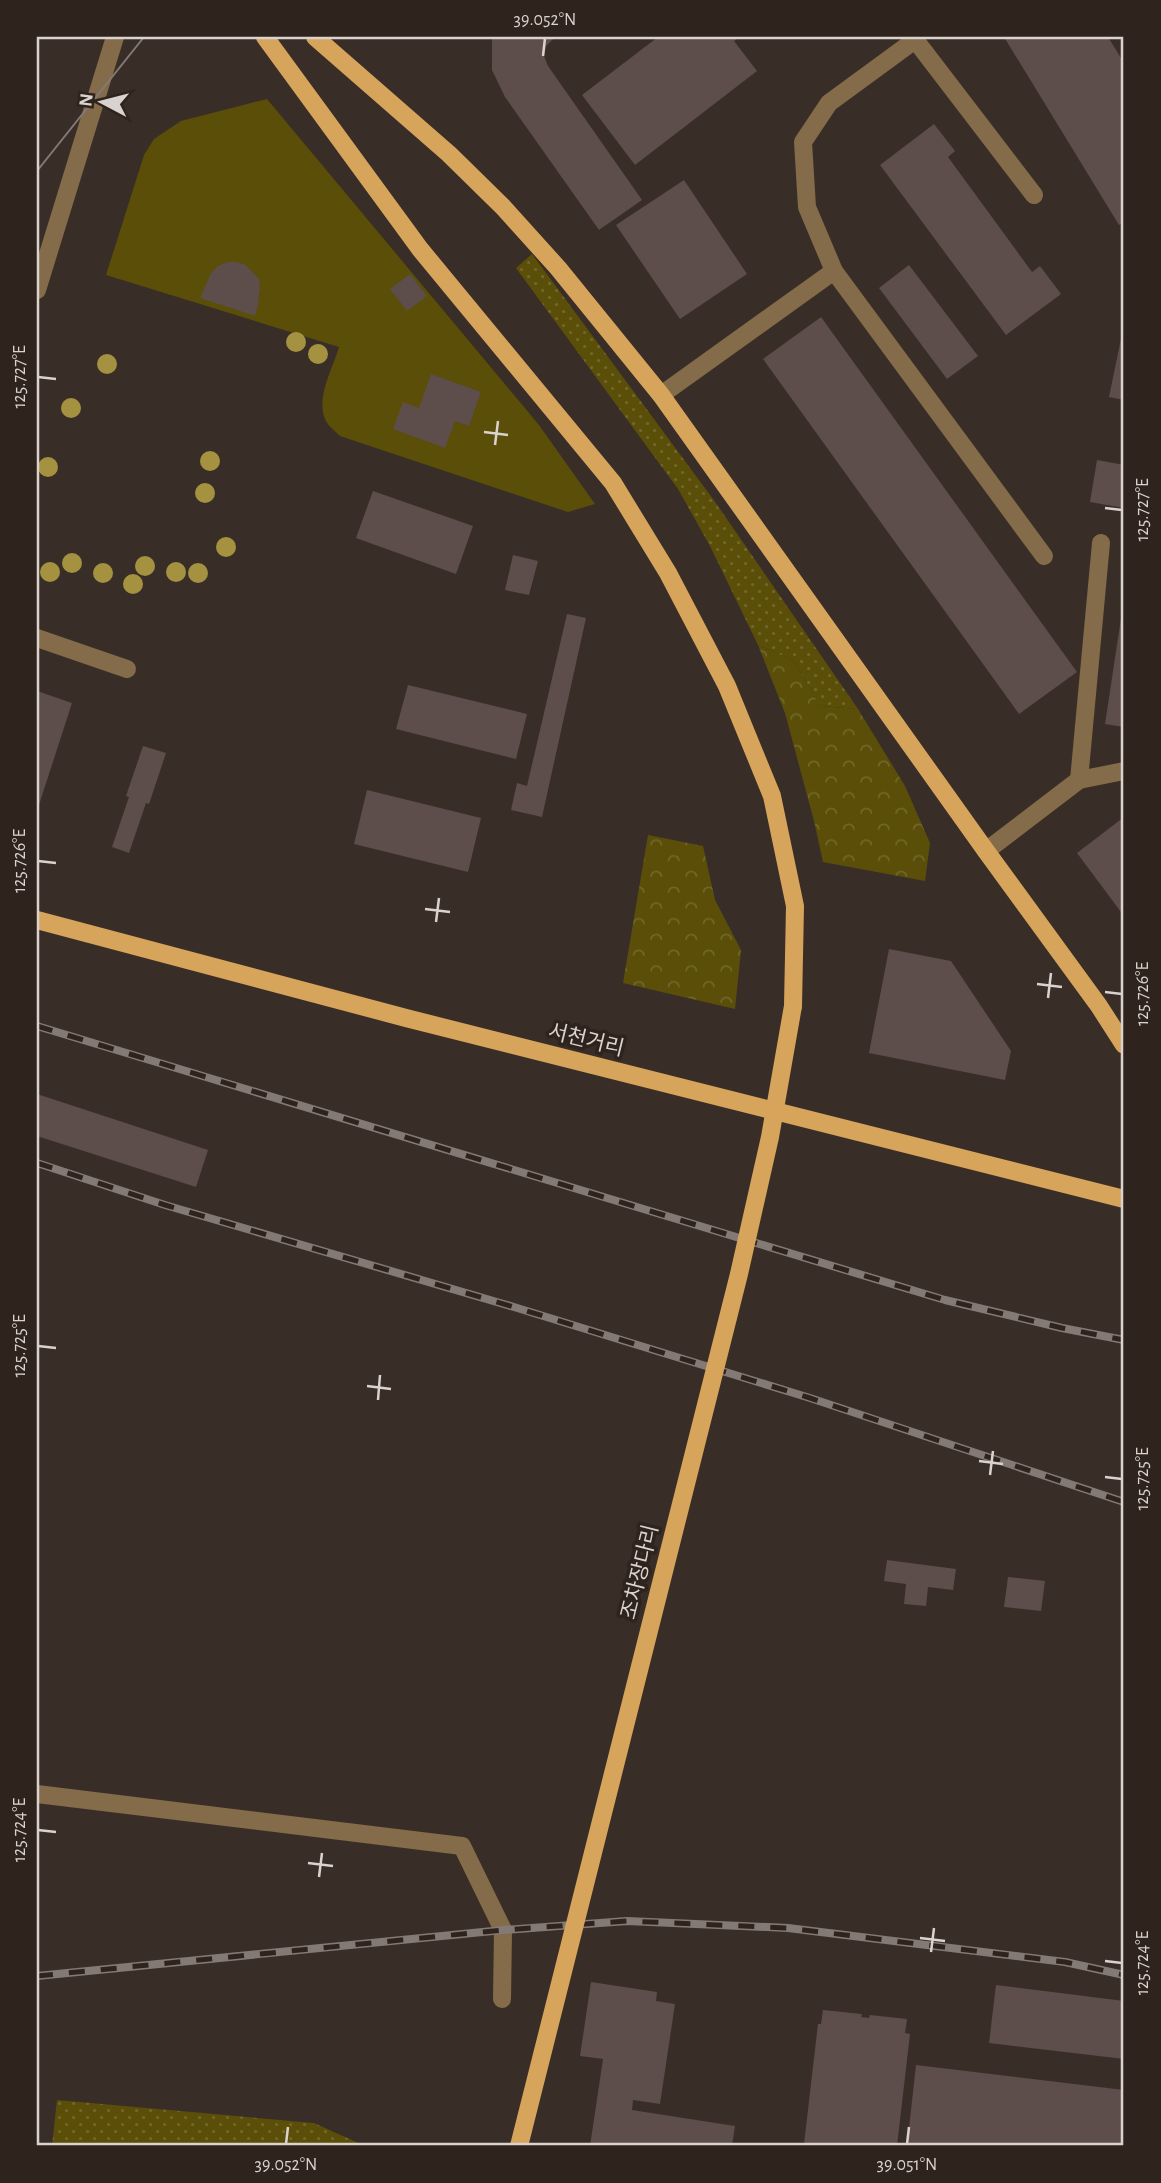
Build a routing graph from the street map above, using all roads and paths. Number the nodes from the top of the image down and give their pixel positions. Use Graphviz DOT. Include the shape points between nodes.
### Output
graph roads {
  1 [pos="115,37"];
  2 [pos="265,37"];
  3 [pos="315,37"];
  4 [pos="914,38"];
  5 [pos="1034,195"];
  6 [pos="834,271"];
  7 [pos="37,290"];
  8 [pos="661,395"];
  9 [pos="1101,543"];
  10 [pos="1044,556"];
  11 [pos="37,638"];
  12 [pos="127,669"];
  13 [pos="1124,771"];
  14 [pos="1079,780"];
  15 [pos="986,851"];
  16 [pos="37,920"];
  17 [pos="1124,1045"];
  18 [pos="1124,1199"];
  19 [pos="37,1794"];
  20 [pos="502,1999"];
  21 [pos="519,2146"];
  1 -- 7 [label="street"];
  2 -- 21 [label="main road, 조차장다리, bridge" via="420,249 613,483 668,573 727,686 772,796 795,906 793,1006 770,1137"];
  3 -- 8 [label="main road" via="503,207"];
  4 -- 5 [label="street"];
  4 -- 6 [label="street" via="829,103 803,142 807,207"];
  6 -- 8 [label="street"];
  6 -- 10 [label="street"];
  8 -- 15 [label="main road"];
  9 -- 14 [label="street"];
  11 -- 12 [label="street"];
  13 -- 14 [label="street"];
  14 -- 15 [label="street"];
  15 -- 17 [label="main road"];
  16 -- 18 [label="main road, 서천거리"];
  19 -- 20 [label="street" via="462,1846 503,1930"];
}
